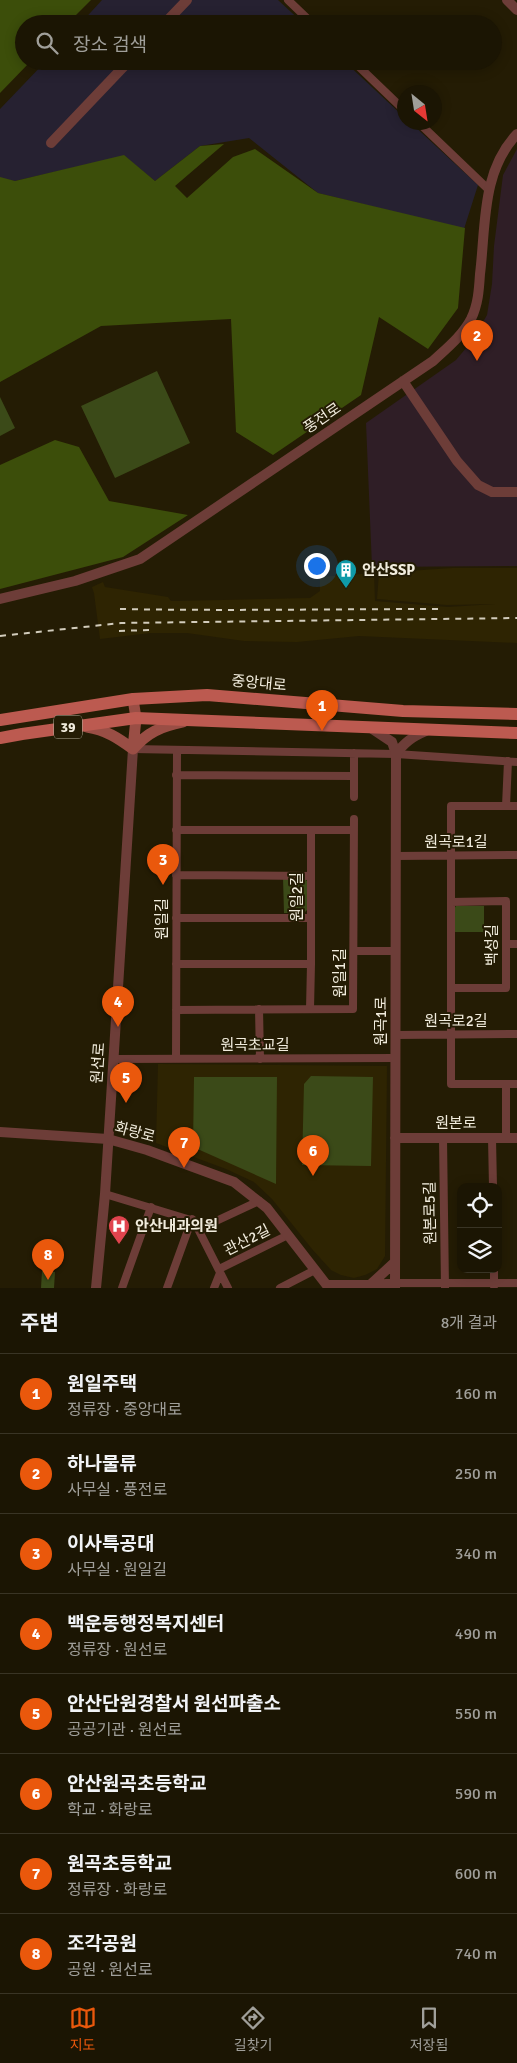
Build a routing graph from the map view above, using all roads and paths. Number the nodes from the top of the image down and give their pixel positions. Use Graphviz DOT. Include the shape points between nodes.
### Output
graph roads {
  1 [pos="187,0"];
  2 [pos="288,0"];
  3 [pos="506,0"];
  4 [pos="517,10"];
  5 [pos="173,15"];
  6 [pos="304,15"];
  7 [pos="120,70"];
  8 [pos="362,70"];
  9 [pos="397,103"];
  10 [pos="426,130"];
  11 [pos="517,134"];
  12 [pos="51,143"];
  13 [pos="488,189"];
  14 [pos="403,382"];
  15 [pos="517,492"];
  16 [pos="0,600"];
  17 [pos="133,699"];
  18 [pos="517,714"];
  19 [pos="136,718"];
  20 [pos="194,719"];
  21 [pos="0,720"];
  22 [pos="76,726"];
  23 [pos="371,728"];
  24 [pos="426,730"];
  25 [pos="517,733"];
  26 [pos="0,738"];
  27 [pos="133,749"];
  28 [pos="176,750"];
  29 [pos="354,754"];
  30 [pos="396,754"];
  31 [pos="508,761"];
  32 [pos="517,762"];
  33 [pos="176,775"];
  34 [pos="354,776"];
  35 [pos="354,797"];
  36 [pos="506,806"];
  37 [pos="517,806"];
  38 [pos="354,819"];
  39 [pos="176,830"];
  40 [pos="311,830"];
  41 [pos="354,830"];
  42 [pos="451,855"];
  43 [pos="517,855"];
  44 [pos="396,856"];
  45 [pos="176,875"];
  46 [pos="311,876"];
  47 [pos="451,902"];
  48 [pos="176,918"];
  49 [pos="311,918"];
  50 [pos="506,944"];
  51 [pos="517,944"];
  52 [pos="354,951"];
  53 [pos="396,951"];
  54 [pos="176,964"];
  55 [pos="311,964"];
  56 [pos="451,988"];
  57 [pos="310,1009"];
  58 [pos="176,1010"];
  59 [pos="258,1010"];
  60 [pos="451,1034"];
  61 [pos="517,1034"];
  62 [pos="396,1035"];
  63 [pos="396,1058"];
  64 [pos="114,1059"];
  65 [pos="176,1059"];
  66 [pos="260,1059"];
  67 [pos="506,1084"];
  68 [pos="517,1084"];
  69 [pos="0,1132"];
  70 [pos="396,1138"];
  71 [pos="443,1138"];
  72 [pos="492,1138"];
  73 [pos="506,1138"];
  74 [pos="517,1138"];
  75 [pos="108,1139"];
  76 [pos="493,1183"];
  77 [pos="105,1194"];
  78 [pos="259,1201"];
  79 [pos="151,1207"];
  80 [pos="192,1219"];
  81 [pos="200,1229"];
  82 [pos="288,1235"];
  83 [pos="395,1262"];
  84 [pos="315,1270"];
  85 [pos="220,1271"];
  86 [pos="494,1273"];
  87 [pos="517,1283"];
  88 [pos="328,1286"];
  89 [pos="395,1286"];
  90 [pos="445,1286"];
  91 [pos="494,1286"];
  92 [pos="366,1287"];
  93 [pos="96,1288"];
  94 [pos="122,1288"];
  95 [pos="167,1288"];
  96 [pos="214,1288"];
  97 [pos="228,1288"];
  98 [pos="280,1288"];
  1 -- 5 [label="street"];
  2 -- 6 [label="street"];
  3 -- 4 [label="street"];
  7 -- 12 [label="street"];
  8 -- 9 [label="street"];
  10 -- 13 [label="street"];
  11 -- 13 [label="street, 풍전로" via="498,162"];
  13 -- 14 [label="street, 풍전로" via="477,301 471,319 457,340"];
  14 -- 15 [label="street" via="457,461 478,485 492,492"];
  14 -- 16 [label="street, 풍전로" via="140,559 75,581"];
  17 -- 18 [label="main road, 중앙대로 / 39" via="207,696 403,711"];
  17 -- 19 [label="main road"];
  17 -- 21 [label="main road, 중앙대로 / 39"];
  19 -- 20 [label="main road, 39"];
  19 -- 22 [label="main road, 39"];
  19 -- 27 [label="main road"];
  20 -- 23 [label="main road, 39"];
  20 -- 27 [label="main road" via="162,727 142,739"];
  22 -- 26 [label="main road, 39"];
  22 -- 27 [label="main road" via="99,729 116,736"];
  23 -- 24 [label="main road, 39"];
  23 -- 30 [label="street" via="392,742"];
  24 -- 25 [label="main road, 39"];
  24 -- 30 [label="street" via="408,740"];
  27 -- 28 [label="street"];
  27 -- 64 [label="street, 원선로"];
  28 -- 29 [label="street"];
  28 -- 33 [label="street, 원일길"];
  29 -- 30 [label="street"];
  29 -- 34 [label="street"];
  30 -- 31 [label="street"];
  30 -- 44 [label="street, 원곡1로"];
  31 -- 32 [label="street"];
  31 -- 36 [label="street"];
  33 -- 34 [label="street"];
  33 -- 39 [label="street, 원일길"];
  34 -- 35 [label="street"];
  36 -- 37 [label="street"];
  36 -- 42 [label="street" via="451,806"];
  38 -- 41 [label="street, 원일1길"];
  39 -- 40 [label="street"];
  39 -- 45 [label="street, 원일길"];
  40 -- 41 [label="street"];
  40 -- 46 [label="street, 원일2길"];
  41 -- 52 [label="street, 원일1길"];
  42 -- 43 [label="street, 원곡로1길"];
  42 -- 44 [label="street, 원곡로1길"];
  42 -- 47 [label="street"];
  44 -- 53 [label="street, 원곡1로"];
  45 -- 46 [label="street"];
  45 -- 48 [label="street, 원일길"];
  46 -- 49 [label="street, 원일2길"];
  47 -- 50 [label="street, 백성길" via="506,901"];
  47 -- 56 [label="street"];
  48 -- 49 [label="street"];
  48 -- 54 [label="street, 원일길"];
  49 -- 55 [label="street, 원일2길"];
  50 -- 51 [label="street"];
  50 -- 56 [label="street, 백성길" via="506,988"];
  52 -- 53 [label="street"];
  52 -- 57 [label="street, 원일1길" via="353,1009"];
  53 -- 62 [label="street, 원곡1로"];
  54 -- 55 [label="street"];
  54 -- 58 [label="street, 원일길"];
  55 -- 57 [label="street, 원일2길"];
  56 -- 60 [label="street"];
  57 -- 59 [label="street, 원일1길"];
  58 -- 59 [label="street, 원일1길"];
  58 -- 65 [label="street, 원일길"];
  59 -- 66 [label="street"];
  60 -- 61 [label="street, 원곡로2길"];
  60 -- 62 [label="street, 원곡로2길"];
  60 -- 67 [label="street" via="451,1084"];
  62 -- 63 [label="street, 원곡1로"];
  63 -- 66 [label="street, 원곡초교길"];
  63 -- 70 [label="street, 원곡1로"];
  64 -- 65 [label="street, 원곡초교길"];
  64 -- 75 [label="street, 원선로"];
  65 -- 66 [label="street, 원곡초교길"];
  67 -- 68 [label="street"];
  67 -- 73 [label="street"];
  69 -- 75 [label="street, 화랑로"];
  70 -- 71 [label="street, 원본로"];
  70 -- 83 [label="street, 원곡1로"];
  71 -- 72 [label="street, 원본로"];
  71 -- 90 [label="street, 원본로5길"];
  72 -- 73 [label="street, 원본로"];
  72 -- 76 [label="street"];
  73 -- 74 [label="street, 원본로"];
  75 -- 77 [label="street, 원선로"];
  75 -- 78 [label="street, 화랑로" via="234,1182"];
  77 -- 79 [label="street"];
  77 -- 93 [label="street, 원선로"];
  78 -- 81 [label="street, 관산2길"];
  78 -- 82 [label="street, 화랑로"];
  79 -- 80 [label="street"];
  79 -- 94 [label="street"];
  80 -- 81 [label="street, 관산2길"];
  80 -- 95 [label="street"];
  81 -- 85 [label="street, 관산2길"];
  82 -- 84 [label="street, 화랑로"];
  82 -- 85 [label="street, 관산2길"];
  83 -- 89 [label="street, 원곡1로"];
  83 -- 92 [label="street"];
  84 -- 88 [label="street, 화랑로"];
  84 -- 98 [label="street"];
  85 -- 96 [label="street"];
  85 -- 97 [label="street, 관산2길"];
  86 -- 91 [label="street"];
  87 -- 91 [label="street"];
  88 -- 92 [label="street"];
  89 -- 90 [label="street"];
  89 -- 92 [label="street"];
  90 -- 91 [label="street"];
}
